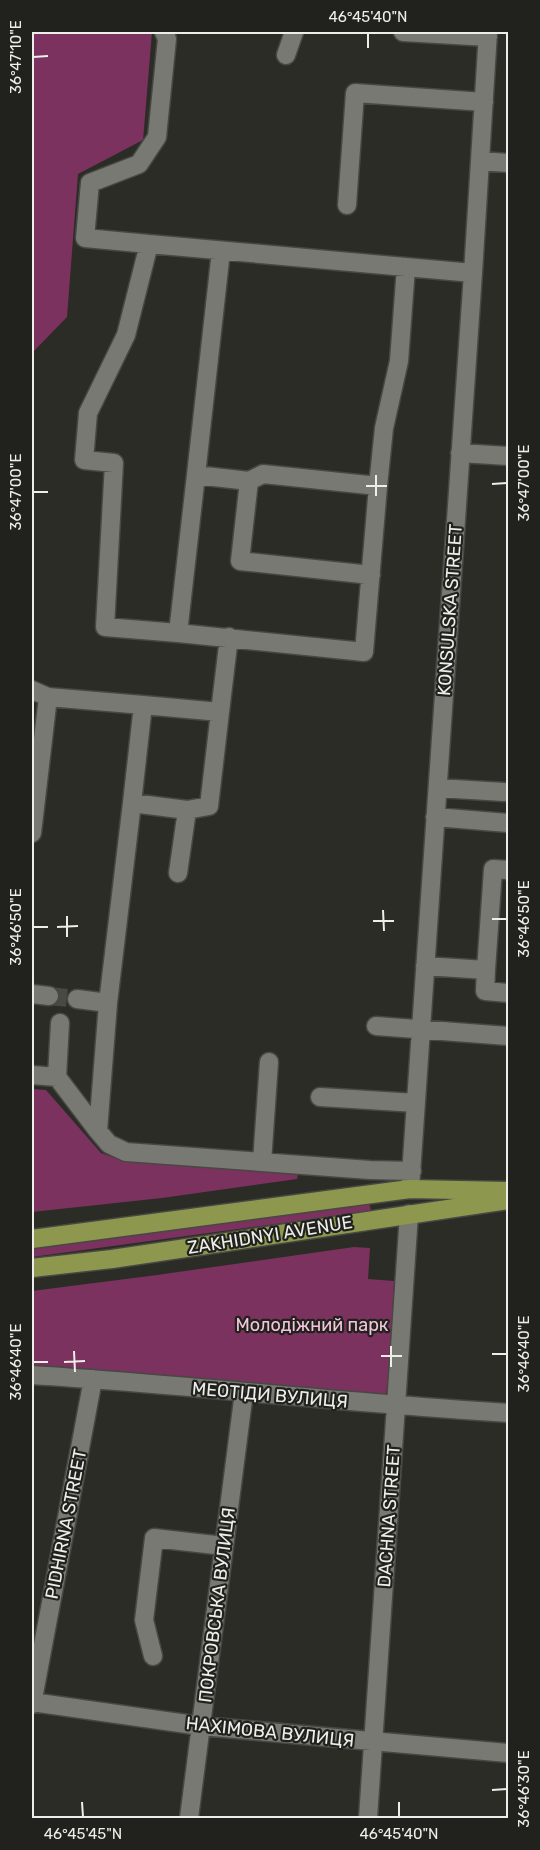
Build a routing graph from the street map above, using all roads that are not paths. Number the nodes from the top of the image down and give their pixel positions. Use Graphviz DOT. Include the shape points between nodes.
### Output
graph roads {
  1 [pos="294,32"];
  2 [pos="402,32"];
  3 [pos="166,34"];
  4 [pos="488,34"];
  5 [pos="286,55"];
  6 [pos="484,102"];
  7 [pos="480,161"];
  8 [pos="508,163"];
  9 [pos="347,205"];
  10 [pos="149,244"];
  11 [pos="222,251"];
  12 [pos="406,267"];
  13 [pos="473,273"];
  14 [pos="460,453"];
  15 [pos="508,456"];
  16 [pos="196,475"];
  17 [pos="249,481"];
  18 [pos="378,486"];
  19 [pos="370,575"];
  20 [pos="178,633"];
  21 [pos="229,637"];
  22 [pos="40,694"];
  23 [pos="143,705"];
  24 [pos="220,712"];
  25 [pos="438,788"];
  26 [pos="504,792"];
  27 [pos="132,802"];
  28 [pos="187,810"];
  29 [pos="435,818"];
  30 [pos="508,822"];
  31 [pos="32,833"];
  32 [pos="508,870"];
  33 [pos="178,873"];
  34 [pos="425,966"];
  35 [pos="486,970"];
  36 [pos="508,993"];
  37 [pos="77,999"];
  38 [pos="108,1003"];
  39 [pos="60,1023"];
  40 [pos="376,1026"];
  41 [pos="421,1029"];
  42 [pos="508,1035"];
  43 [pos="269,1062"];
  44 [pos="32,1075"];
  45 [pos="57,1077"];
  46 [pos="320,1097"];
  47 [pos="416,1103"];
  48 [pos="98,1131"];
  49 [pos="262,1162"];
  50 [pos="411,1180"];
  51 [pos="508,1191"];
  52 [pos="508,1200"];
  53 [pos="409,1214"];
  54 [pos="32,1239"];
  55 [pos="32,1268"];
  56 [pos="32,1376"];
  57 [pos="93,1379"];
  58 [pos="244,1392"];
  59 [pos="397,1406"];
  60 [pos="508,1413"];
  61 [pos="225,1546"];
  62 [pos="153,1656"];
  63 [pos="32,1703"];
  64 [pos="201,1726"];
  65 [pos="374,1742"];
  66 [pos="508,1753"];
  67 [pos="189,1818"];
  68 [pos="368,1818"];
  1 -- 5 [label="street"];
  2 -- 4 [label="street"];
  3 -- 10 [label="street" via="158,137 139,164 90,183 85,238"];
  4 -- 6 [label="street, KONSULSKA STREET"];
  6 -- 7 [label="street, KONSULSKA STREET"];
  6 -- 9 [label="street" via="355,93"];
  7 -- 8 [label="street"];
  7 -- 13 [label="street, KONSULSKA STREET"];
  10 -- 11 [label="street"];
  10 -- 20 [label="street" via="126,335 88,413 84,460 114,463 105,627"];
  11 -- 12 [label="street"];
  11 -- 16 [label="street"];
  12 -- 13 [label="street"];
  12 -- 18 [label="street" via="399,361 384,428"];
  13 -- 14 [label="street, KONSULSKA STREET"];
  14 -- 15 [label="street"];
  14 -- 25 [label="street, KONSULSKA STREET"];
  16 -- 17 [label="street"];
  16 -- 20 [label="street"];
  17 -- 18 [label="street" via="263,474"];
  17 -- 19 [label="street" via="240,561"];
  18 -- 19 [label="street"];
  19 -- 21 [label="street" via="364,652"];
  20 -- 21 [label="street"];
  21 -- 24 [label="street"];
  22 -- 23 [label="street"];
  22 -- 31 [label="street"];
  23 -- 24 [label="street"];
  23 -- 27 [label="street"];
  24 -- 28 [label="street" via="209,806"];
  25 -- 26 [label="street"];
  25 -- 29 [label="street, KONSULSKA STREET"];
  27 -- 28 [label="street"];
  27 -- 38 [label="street"];
  28 -- 33 [label="street"];
  29 -- 30 [label="street"];
  29 -- 34 [label="street, KONSULSKA STREET"];
  32 -- 35 [label="street" via="493,869"];
  34 -- 35 [label="street"];
  34 -- 41 [label="street, KONSULSKA STREET"];
  35 -- 36 [label="street" via="485,992"];
  37 -- 38 [label="street"];
  38 -- 48 [label="street"];
  39 -- 45 [label="street"];
  40 -- 41 [label="street"];
  41 -- 42 [label="street"];
  41 -- 47 [label="street, KONSULSKA STREET"];
  43 -- 49 [label="street"];
  44 -- 45 [label="street"];
  45 -- 48 [label="street"];
  46 -- 47 [label="street"];
  47 -- 50 [label="street, KONSULSKA STREET"];
  48 -- 49 [label="street" via="109,1144 126,1152"];
  49 -- 50 [label="street" via="370,1170"];
  50 -- 51 [label="main road, ZAKHIDNYI AVENUE"];
  50 -- 53 [label="main road"];
  50 -- 54 [label="main road, ZAKHIDNYI AVENUE"];
  52 -- 53 [label="main road, ZAKHIDNYI AVENUE"];
  53 -- 55 [label="main road, ZAKHIDNYI AVENUE"];
  53 -- 59 [label="street, DACHNA STREET"];
  56 -- 57 [label="street, МЕОТІДИ ВУЛИЦЯ"];
  57 -- 58 [label="street, МЕОТІДИ ВУЛИЦЯ"];
  57 -- 63 [label="street, PIDHIRNA STREET"];
  58 -- 59 [label="street, МЕОТІДИ ВУЛИЦЯ"];
  58 -- 61 [label="street, ПОКРОВСЬКА ВУЛИЦЯ"];
  59 -- 60 [label="street, МЕОТІДИ ВУЛИЦЯ"];
  59 -- 65 [label="street, DACHNA STREET"];
  61 -- 62 [label="street" via="154,1538 144,1620"];
  61 -- 64 [label="street, ПОКРОВСЬКА ВУЛИЦЯ"];
  63 -- 64 [label="street, НАХІМОВА ВУЛИЦЯ"];
  64 -- 65 [label="street, НАХІМОВА ВУЛИЦЯ"];
  64 -- 67 [label="street, ПОКРОВСЬКА ВУЛИЦЯ"];
  65 -- 66 [label="street, НАХІМОВА ВУЛИЦЯ"];
  65 -- 68 [label="street, DACHNA STREET"];
}
